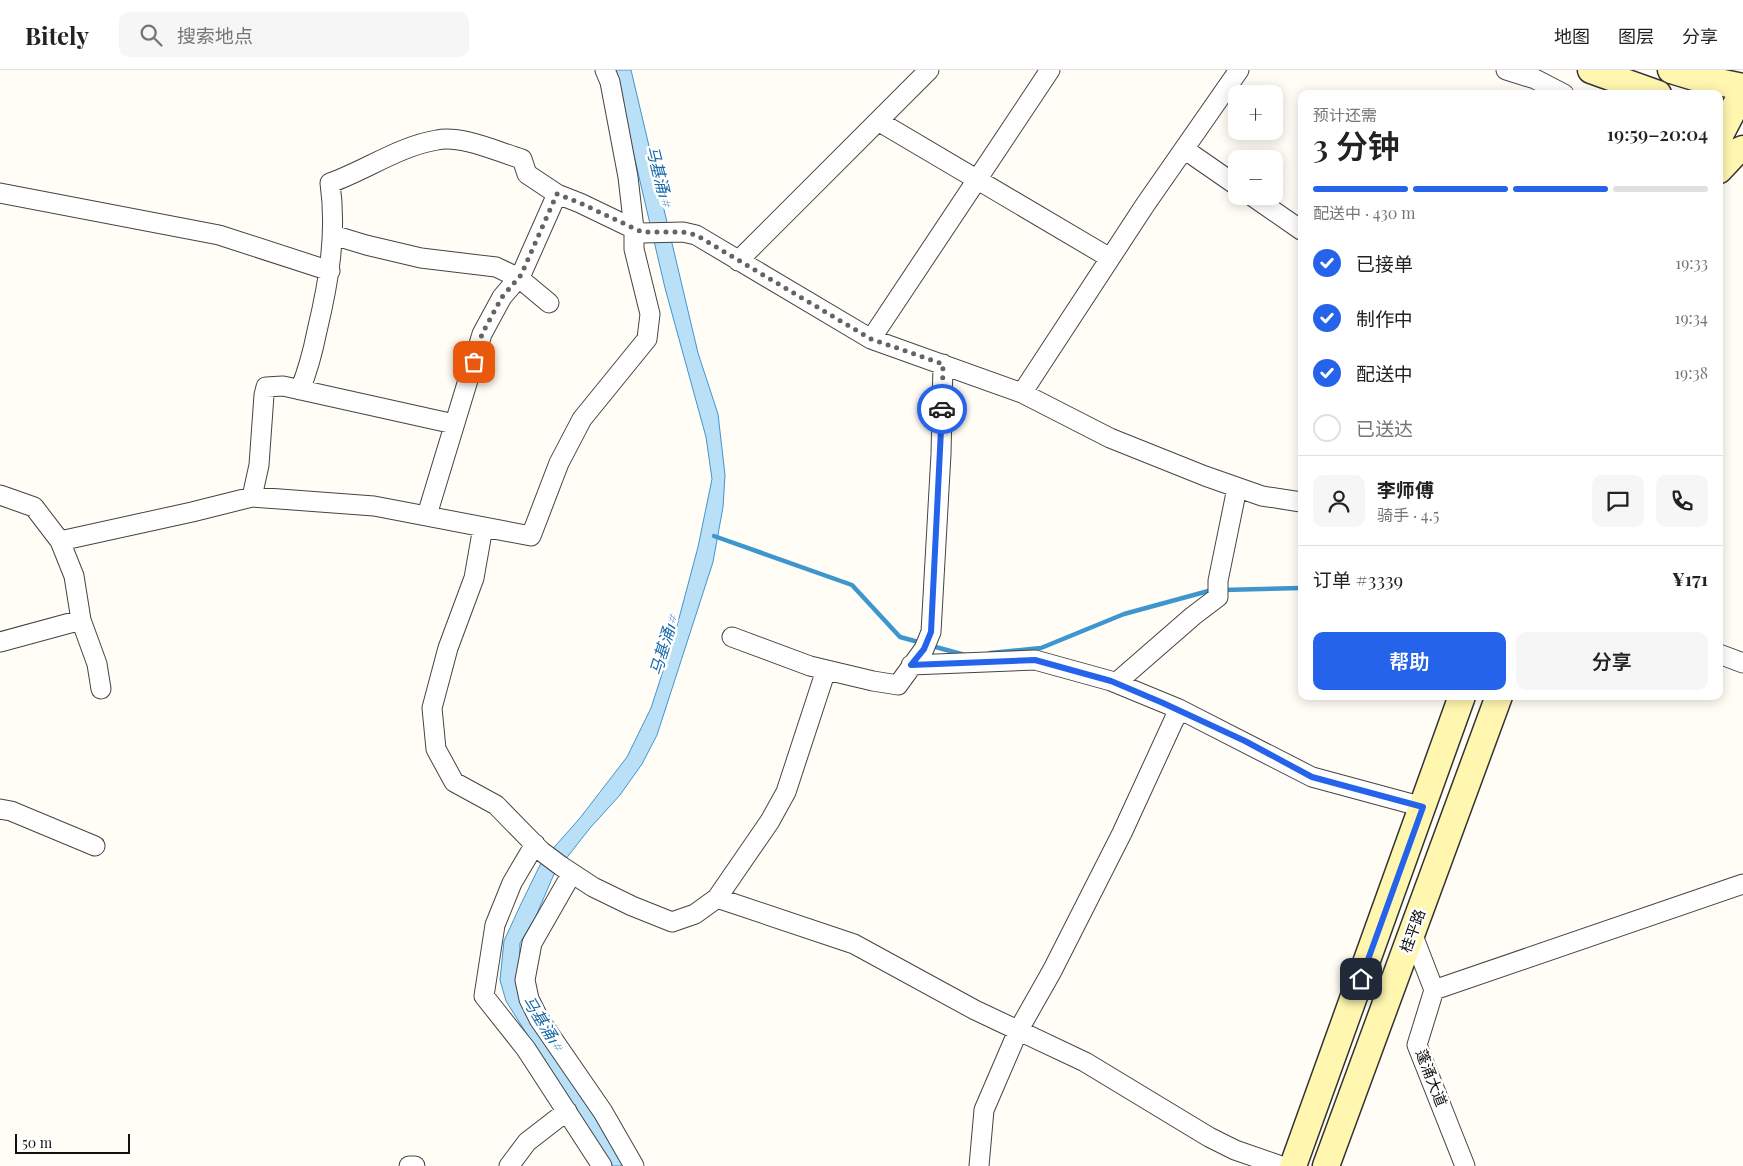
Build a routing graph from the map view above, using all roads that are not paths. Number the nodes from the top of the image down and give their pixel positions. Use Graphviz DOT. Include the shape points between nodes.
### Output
graph roads {
  1 [pos="605,70"];
  2 [pos="929,70"];
  3 [pos="1050,70"];
  4 [pos="1239,70"];
  5 [pos="1506,70"];
  6 [pos="1687,78"];
  7 [pos="1607,80"];
  8 [pos="1743,87"];
  9 [pos="1556,90"];
  10 [pos="1643,90"];
  11 [pos="1743,92"];
  12 [pos="1728,120"];
  13 [pos="878,121"];
  14 [pos="1184,149"];
  15 [pos="1743,149"];
  16 [pos="1723,166"];
  17 [pos="1228,179"];
  18 [pos="977,180"];
  19 [pos="0,193"];
  20 [pos="557,194"];
  21 [pos="1265,205"];
  22 [pos="1298,228"];
  23 [pos="638,231"];
  24 [pos="333,235"];
  25 [pos="1110,258"];
  26 [pos="738,261"];
  27 [pos="330,271"];
  28 [pos="519,278"];
  29 [pos="549,303"];
  30 [pos="871,339"];
  31 [pos="943,364"];
  32 [pos="300,390"];
  33 [pos="1022,393"];
  34 [pos="454,424"];
  35 [pos="1237,488"];
  36 [pos="0,495"];
  37 [pos="252,497"];
  38 [pos="1298,502"];
  39 [pos="428,515"];
  40 [pos="483,527"];
  41 [pos="60,541"];
  42 [pos="81,620"];
  43 [pos="732,638"];
  44 [pos="0,642"];
  45 [pos="1723,656"];
  46 [pos="1743,664"];
  47 [pos="911,665"];
  48 [pos="826,670"];
  49 [pos="1116,683"];
  50 [pos="101,689"];
  51 [pos="1461,700"];
  52 [pos="1498,700"];
  53 [pos="1179,709"];
  54 [pos="1423,807"];
  55 [pos="0,809"];
  56 [pos="95,846"];
  57 [pos="538,848"];
  58 [pos="566,869"];
  59 [pos="1743,884"];
  60 [pos="717,898"];
  61 [pos="1412,933"];
  62 [pos="1434,990"];
  63 [pos="1018,1031"];
  64 [pos="567,1111"];
  65 [pos="409,1166"];
  66 [pos="415,1166"];
  67 [pos="509,1166"];
  68 [pos="602,1166"];
  69 [pos="634,1166"];
  70 [pos="979,1166"];
  71 [pos="1281,1166"];
  72 [pos="1293,1166"];
  73 [pos="1326,1166"];
  74 [pos="1465,1166"];
  1 -- 23 [label="street"];
  2 -- 13 [label="street"];
  3 -- 18 [label="street"];
  4 -- 14 [label="street"];
  5 -- 9 [label="street"];
  6 -- 8 [label="main road"];
  7 -- 10 [label="main road"];
  11 -- 12 [label="main road"];
  13 -- 18 [label="street"];
  13 -- 26 [label="street"];
  14 -- 17 [label="street"];
  14 -- 25 [label="street"];
  15 -- 16 [label="main road"];
  18 -- 25 [label="street"];
  18 -- 30 [label="street"];
  19 -- 27 [label="street" via="219,235"];
  20 -- 23 [label="street"];
  20 -- 24 [label="street" via="527,174 522,159 464,141 438,139 404,150 330,183"];
  20 -- 28 [label="street"];
  21 -- 22 [label="street"];
  23 -- 26 [label="street" via="696,235"];
  23 -- 40 [label="street" via="634,249 650,314 647,339 582,419 559,463 531,536"];
  24 -- 27 [label="street"];
  24 -- 28 [label="street" via="421,258 496,267"];
  25 -- 33 [label="street"];
  26 -- 30 [label="street"];
  27 -- 32 [label="street" via="308,372"];
  28 -- 29 [label="street"];
  28 -- 34 [label="street" via="502,297 482,334"];
  30 -- 31 [label="street"];
  31 -- 33 [label="street"];
  31 -- 47 [label="street" via="941,454 927,640"];
  32 -- 34 [label="street"];
  32 -- 37 [label="street" via="266,387"];
  33 -- 35 [label="street" via="1110,438"];
  34 -- 39 [label="street"];
  35 -- 38 [label="street"];
  35 -- 49 [label="street" via="1218,589 1193,616"];
  36 -- 41 [label="street" via="34,506"];
  37 -- 39 [label="street" via="374,506"];
  37 -- 41 [label="street"];
  39 -- 40 [label="street"];
  40 -- 57 [label="street" via="474,578 448,648 432,708 436,749 454,782 496,805"];
  41 -- 42 [label="street" via="74,576"];
  42 -- 44 [label="street"];
  42 -- 50 [label="street" via="97,664"];
  43 -- 48 [label="street"];
  45 -- 46 [label="street"];
  47 -- 48 [label="street" via="898,685"];
  47 -- 49 [label="street" via="1035,660"];
  48 -- 60 [label="street" via="786,792"];
  49 -- 53 [label="street"];
  51 -- 54 [label="main road"];
  52 -- 61 [label="main road, 桂平路"];
  53 -- 54 [label="street" via="1312,777"];
  53 -- 63 [label="street" via="1122,833"];
  54 -- 72 [label="main road"];
  55 -- 56 [label="street"];
  57 -- 58 [label="street"];
  57 -- 64 [label="street" via="512,883 495,925 484,996 526,1049"];
  58 -- 60 [label="street" via="593,887 672,922 695,914"];
  58 -- 69 [label="street" via="532,943 525,980 529,999"];
  59 -- 62 [label="street"];
  60 -- 63 [label="street" via="854,944"];
  61 -- 62 [label="street"];
  61 -- 73 [label="main road, 桂平路"];
  62 -- 74 [label="street, 蓬涌大道" via="1417,1045"];
  63 -- 70 [label="street" via="984,1110"];
  63 -- 71 [label="street" via="1085,1062 1209,1137"];
  64 -- 67 [label="street" via="527,1142"];
  64 -- 68 [label="street"];
  65 -- 66 [label="street"];
}
